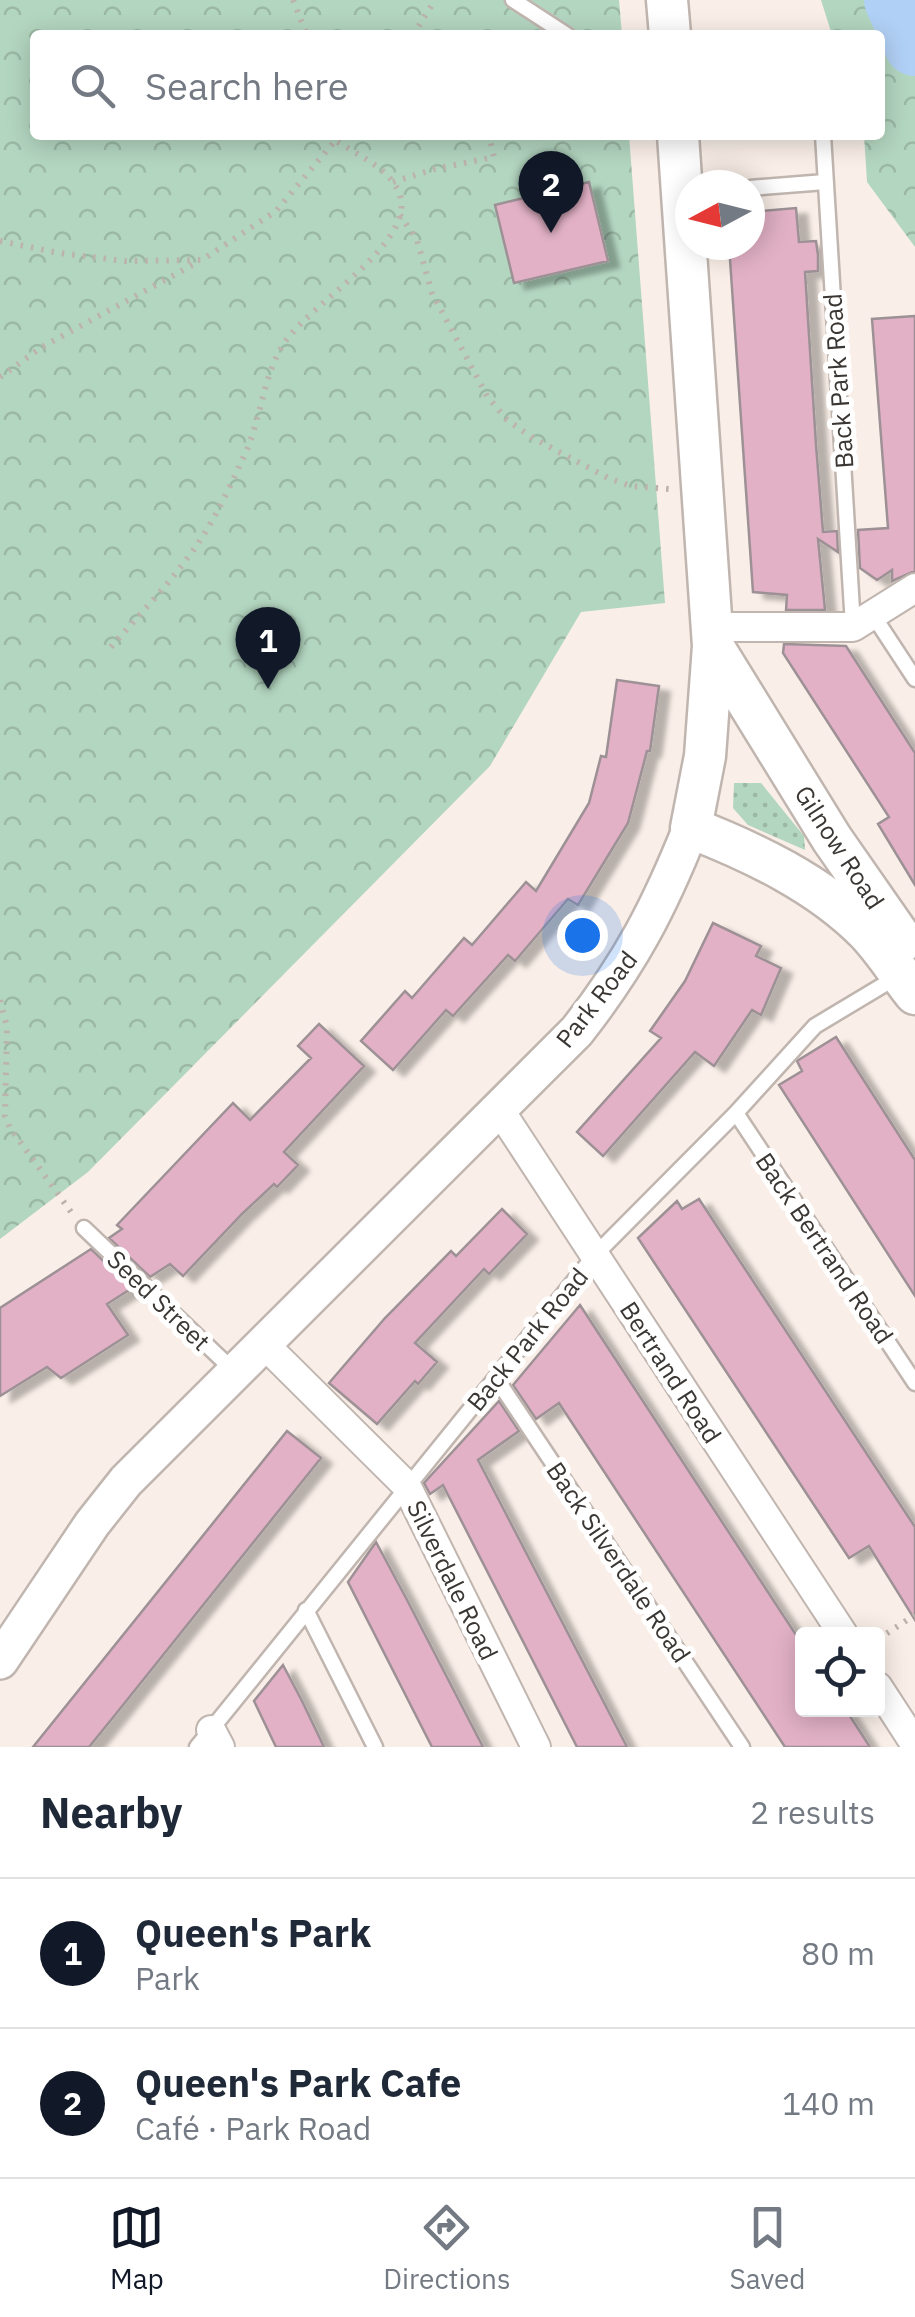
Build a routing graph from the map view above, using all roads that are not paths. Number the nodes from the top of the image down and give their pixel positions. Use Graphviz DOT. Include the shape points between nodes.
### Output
graph roads {
  1 [pos="513,0"];
  2 [pos="667,0"];
  3 [pos="559,30"];
  4 [pos="670,30"];
  5 [pos="679,140"];
  6 [pos="823,140"];
  7 [pos="683,170"];
  8 [pos="826,182"];
  9 [pos="765,187"];
  10 [pos="689,260"];
  11 [pos="915,588"];
  12 [pos="863,621"];
  13 [pos="712,637"];
  14 [pos="915,680"];
  15 [pos="768,734"];
  16 [pos="705,756"];
  17 [pos="692,828"];
  18 [pos="910,976"];
  19 [pos="499,1110"];
  20 [pos="736,1113"];
  21 [pos="84,1228"];
  22 [pos="594,1256"];
  23 [pos="264,1344"];
  24 [pos="235,1372"];
  25 [pos="496,1378"];
  26 [pos="915,1383"];
  27 [pos="406,1485"];
  28 [pos="306,1610"];
  29 [pos="838,1627"];
  30 [pos="0,1661"];
  31 [pos="885,1698"];
  32 [pos="209,1741"];
  33 [pos="915,1744"];
  34 [pos="375,1747"];
  35 [pos="536,1747"];
  36 [pos="742,1747"];
  1 -- 3 [label="lane"];
  2 -- 4 [label="main road"];
  5 -- 7 [label="main road, Park Road"];
  6 -- 8 [label="lane, Back Park Road"];
  8 -- 9 [label="lane"];
  8 -- 12 [label="lane, Back Park Road"];
  10 -- 13 [label="main road, Park Road"];
  11 -- 12 [label="street"];
  12 -- 13 [label="street"];
  12 -- 14 [label="lane"];
  13 -- 15 [label="main road, Gilnow Road"];
  13 -- 16 [label="main road, Park Road"];
  15 -- 16 [label="main road" via="720,743"];
  15 -- 18 [label="main road, Gilnow Road"];
  16 -- 17 [label="main road, Park Road"];
  17 -- 18 [label="main road, Gilnow Road" via="824,895"];
  17 -- 19 [label="street, Park Road" via="644,936 613,985"];
  18 -- 20 [label="lane, Back Park Road" via="815,1026"];
  19 -- 22 [label="street, Bertrand Road"];
  19 -- 23 [label="street, Park Road"];
  20 -- 22 [label="lane, Back Park Road"];
  20 -- 26 [label="lane, Back Bertrand Road"];
  21 -- 24 [label="lane, Seed Street"];
  22 -- 25 [label="lane, Back Park Road"];
  22 -- 29 [label="street, Bertrand Road"];
  23 -- 24 [label="street, Park Road"];
  23 -- 27 [label="street, Silverdale Road"];
  24 -- 30 [label="street, Park Road" via="126,1480"];
  25 -- 27 [label="lane, Back Park Road"];
  25 -- 36 [label="lane, Back Silverdale Road"];
  27 -- 28 [label="lane, Back Park Road"];
  27 -- 35 [label="street, Silverdale Road"];
  28 -- 32 [label="lane, Back Park Road"];
  28 -- 34 [label="lane"];
  31 -- 33 [label="street"];
}
